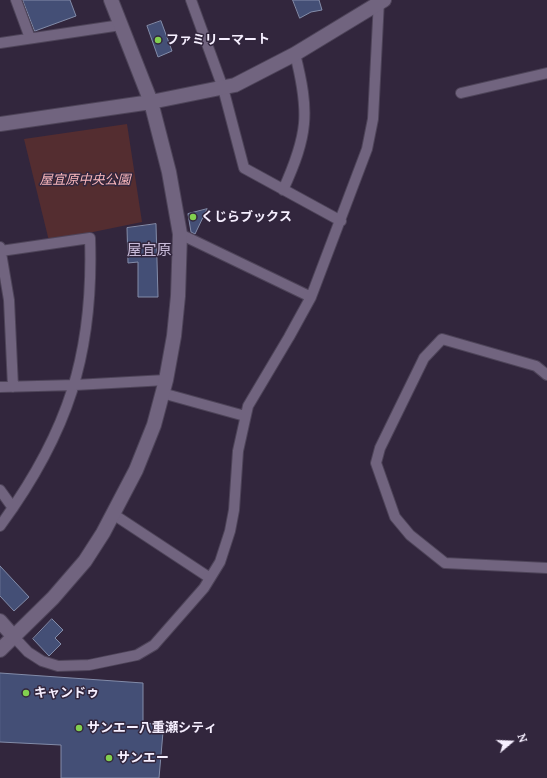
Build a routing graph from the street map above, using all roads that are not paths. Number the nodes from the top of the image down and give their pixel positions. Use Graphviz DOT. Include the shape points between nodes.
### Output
graph roads {
  1 [pos="16,0"];
  2 [pos="111,0"];
  3 [pos="191,0"];
  4 [pos="381,1"];
  5 [pos="121,25"];
  6 [pos="30,38"];
  7 [pos="0,43"];
  8 [pos="295,54"];
  9 [pos="547,73"];
  10 [pos="223,88"];
  11 [pos="461,93"];
  12 [pos="151,102"];
  13 [pos="0,124"];
  14 [pos="283,190"];
  15 [pos="341,221"];
  16 [pos="180,234"];
  17 [pos="0,249"];
  18 [pos="311,297"];
  19 [pos="547,375"];
  20 [pos="166,380"];
  21 [pos="75,385"];
  22 [pos="0,387"];
  23 [pos="13,387"];
  24 [pos="162,393"];
  25 [pos="245,416"];
  26 [pos="0,490"];
  27 [pos="13,508"];
  28 [pos="113,514"];
  29 [pos="0,526"];
  30 [pos="547,568"];
  31 [pos="210,578"];
  32 [pos="0,622"];
  33 [pos="14,637"];
  34 [pos="0,650"];
  1 -- 6 [label="street"];
  2 -- 5 [label="street"];
  3 -- 10 [label="street"];
  4 -- 8 [label="street"];
  4 -- 15 [label="street" via="373,119 367,149"];
  5 -- 6 [label="street"];
  5 -- 12 [label="street"];
  6 -- 7 [label="street"];
  8 -- 10 [label="street" via="235,85"];
  8 -- 14 [label="street" via="303,84 304,128 298,156"];
  9 -- 11 [label="street"];
  10 -- 12 [label="street"];
  10 -- 14 [label="street" via="244,168"];
  12 -- 13 [label="street"];
  12 -- 16 [label="street" via="170,172"];
  14 -- 15 [label="street"];
  15 -- 18 [label="street"];
  16 -- 18 [label="street"];
  16 -- 20 [label="street" via="178,296"];
  17 -- 21 [label="street" via="90,238 89,315"];
  17 -- 23 [label="street" via="9,300"];
  18 -- 25 [label="street" via="248,406"];
  19 -- 30 [label="street" via="536,366 442,339 424,358 380,448 376,463 395,517 410,535 445,563"];
  20 -- 21 [label="street"];
  20 -- 24 [label="street"];
  21 -- 23 [label="street"];
  21 -- 27 [label="street" via="46,455"];
  22 -- 23 [label="street"];
  24 -- 25 [label="street"];
  24 -- 28 [label="street" via="154,424 136,470"];
  25 -- 31 [label="street" via="238,451 230,531 220,562"];
  26 -- 27 [label="street"];
  27 -- 29 [label="street"];
  28 -- 31 [label="street"];
  28 -- 33 [label="street" via="85,561"];
  31 -- 33 [label="street" via="154,645 138,655 89,665 58,666 42,661 28,652"];
  32 -- 33 [label="street"];
  33 -- 34 [label="street"];
}
